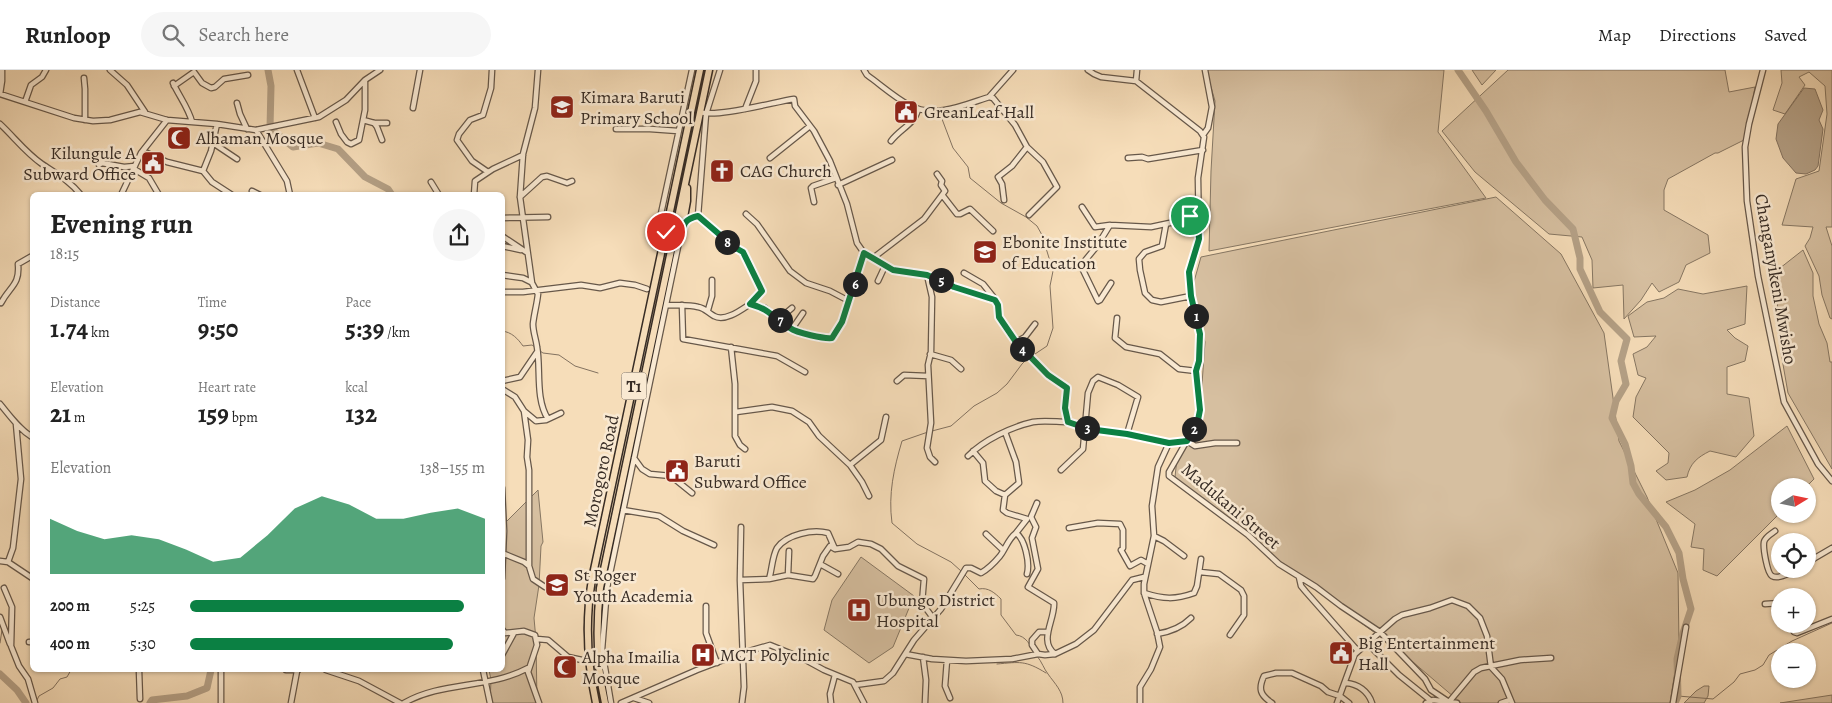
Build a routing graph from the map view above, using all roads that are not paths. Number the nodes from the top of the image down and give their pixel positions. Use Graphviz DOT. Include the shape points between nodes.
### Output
graph roads {
  1 [pos="2,70"];
  2 [pos="46,70"];
  3 [pos="110,70"];
  4 [pos="297,70"];
  5 [pos="420,70"];
  6 [pos="492,70"];
  7 [pos="538,70"];
  8 [pos="692,70"];
  9 [pos="700,70"];
  10 [pos="709,70"];
  11 [pos="720,70"];
  12 [pos="756,70"];
  13 [pos="864,70"];
  14 [pos="1014,70"];
  15 [pos="1088,70"];
  16 [pos="1137,70"];
  17 [pos="1205,70"];
  18 [pos="1763,70"];
  19 [pos="194,71"];
  20 [pos="378,71"];
  21 [pos="248,76"];
  22 [pos="84,78"];
  23 [pos="365,80"];
  24 [pos="1136,81"];
  25 [pos="0,94"];
  26 [pos="989,97"];
  27 [pos="25,102"];
  28 [pos="237,103"];
  29 [pos="413,108"];
  30 [pos="745,109"];
  31 [pos="918,109"];
  32 [pos="144,112"];
  33 [pos="703,113"];
  34 [pos="314,118"];
  35 [pos="85,120"];
  36 [pos="167,120"];
  37 [pos="362,120"];
  38 [pos="192,122"];
  39 [pos="336,122"];
  40 [pos="374,123"];
  41 [pos="387,123"];
  42 [pos="0,124"];
  43 [pos="217,124"];
  44 [pos="810,126"];
  45 [pos="247,129"];
  46 [pos="616,129"];
  47 [pos="256,130"];
  48 [pos="678,131"];
  49 [pos="1203,135"];
  50 [pos="382,140"];
  51 [pos="891,141"];
  52 [pos="213,143"];
  53 [pos="1027,146"];
  54 [pos="1203,150"];
  55 [pos="141,153"];
  56 [pos="523,155"];
  57 [pos="770,158"];
  58 [pos="1128,158"];
  59 [pos="237,159"];
  60 [pos="892,160"];
  61 [pos="99,165"];
  62 [pos="135,167"];
  63 [pos="203,171"];
  64 [pos="488,172"];
  65 [pos="937,174"];
  66 [pos="686,177"];
  67 [pos="836,178"];
  68 [pos="572,181"];
  69 [pos="432,182"];
  70 [pos="838,185"];
  71 [pos="78,192"];
  72 [pos="122,192"];
  73 [pos="157,192"];
  74 [pos="227,192"];
  75 [pos="289,192"];
  76 [pos="437,192"];
  77 [pos="474,192"];
  78 [pos="943,196"];
  79 [pos="520,197"];
  80 [pos="1004,200"];
  81 [pos="814,202"];
  82 [pos="1082,207"];
  83 [pos="1198,212"];
  84 [pos="746,214"];
  85 [pos="1030,215"];
  86 [pos="522,216"];
  87 [pos="698,216"];
  88 [pos="548,217"];
  89 [pos="505,218"];
  90 [pos="684,223"];
  91 [pos="1166,224"];
  92 [pos="1110,225"];
  93 [pos="993,231"];
  94 [pos="666,232"];
  95 [pos="678,234"];
  96 [pos="505,238"];
  97 [pos="505,247"];
  98 [pos="526,252"];
  99 [pos="864,253"];
  100 [pos="30,257"];
  101 [pos="873,258"];
  102 [pos="885,266"];
  103 [pos="964,273"];
  104 [pos="505,275"];
  105 [pos="927,275"];
  106 [pos="712,280"];
  107 [pos="878,281"];
  108 [pos="1111,282"];
  109 [pos="532,284"];
  110 [pos="646,289"];
  111 [pos="536,290"];
  112 [pos="505,292"];
  113 [pos="1191,296"];
  114 [pos="995,300"];
  115 [pos="849,301"];
  116 [pos="1,303"];
  117 [pos="666,304"];
  118 [pos="750,304"];
  119 [pos="682,305"];
  120 [pos="792,308"];
  121 [pos="708,310"];
  122 [pos="803,313"];
  123 [pos="1117,318"];
  124 [pos="779,319"];
  125 [pos="1035,324"];
  126 [pos="792,330"];
  127 [pos="1016,342"];
  128 [pos="731,347"];
  129 [pos="537,352"];
  130 [pos="930,354"];
  131 [pos="961,369"];
  132 [pos="1196,371"];
  133 [pos="804,372"];
  134 [pos="928,376"];
  135 [pos="505,380"];
  136 [pos="897,381"];
  137 [pos="505,391"];
  138 [pos="0,404"];
  139 [pos="524,411"];
  140 [pos="736,412"];
  141 [pos="561,413"];
  142 [pos="886,418"];
  143 [pos="548,419"];
  144 [pos="1068,422"];
  145 [pos="16,424"];
  146 [pos="1084,426"];
  147 [pos="1004,432"];
  148 [pos="1127,434"];
  149 [pos="30,436"];
  150 [pos="1187,441"];
  151 [pos="1169,443"];
  152 [pos="1237,443"];
  153 [pos="745,449"];
  154 [pos="974,451"];
  155 [pos="968,456"];
  156 [pos="634,458"];
  157 [pos="935,462"];
  158 [pos="850,465"];
  159 [pos="1061,470"];
  160 [pos="1158,472"];
  161 [pos="1169,474"];
  162 [pos="1832,481"];
  163 [pos="692,493"];
  164 [pos="1005,495"];
  165 [pos="869,496"];
  166 [pos="1037,503"];
  167 [pos="623,510"];
  168 [pos="1029,518"];
  169 [pos="741,527"];
  170 [pos="1069,528"];
  171 [pos="1775,531"];
  172 [pos="1016,532"];
  173 [pos="1772,533"];
  174 [pos="986,534"];
  175 [pos="1771,534"];
  176 [pos="1154,536"];
  177 [pos="714,545"];
  178 [pos="1832,548"];
  179 [pos="835,549"];
  180 [pos="1003,550"];
  181 [pos="789,551"];
  182 [pos="505,554"];
  183 [pos="1184,556"];
  184 [pos="1816,557"];
  185 [pos="1201,559"];
  186 [pos="0,561"];
  187 [pos="8,562"];
  188 [pos="820,564"];
  189 [pos="1148,564"];
  190 [pos="529,566"];
  191 [pos="1200,572"];
  192 [pos="838,574"];
  193 [pos="1027,574"];
  194 [pos="788,575"];
  195 [pos="1771,575"];
  196 [pos="30,577"];
  197 [pos="1298,577"];
  198 [pos="1144,578"];
  199 [pos="769,579"];
  200 [pos="740,580"];
  201 [pos="545,587"];
  202 [pos="4,588"];
  203 [pos="1144,593"];
  204 [pos="1766,604"];
  205 [pos="1771,604"];
  206 [pos="706,606"];
  207 [pos="0,617"];
  208 [pos="933,618"];
  209 [pos="1191,618"];
  210 [pos="1832,618"];
  211 [pos="1816,625"];
  212 [pos="1686,627"];
  213 [pos="505,632"];
  214 [pos="1047,632"];
  215 [pos="1380,632"];
  216 [pos="514,633"];
  217 [pos="1158,634"];
  218 [pos="1230,635"];
  219 [pos="536,639"];
  220 [pos="1368,644"];
  221 [pos="11,646"];
  222 [pos="505,650"];
  223 [pos="1358,651"];
  224 [pos="742,652"];
  225 [pos="905,654"];
  226 [pos="1038,654"];
  227 [pos="1055,654"];
  228 [pos="923,657"];
  229 [pos="1551,658"];
  230 [pos="582,660"];
  231 [pos="947,660"];
  232 [pos="717,662"];
  233 [pos="1492,666"];
  234 [pos="528,668"];
  235 [pos="138,672"];
  236 [pos="221,672"];
  237 [pos="297,672"];
  238 [pos="332,672"];
  239 [pos="484,672"];
  240 [pos="835,675"];
  241 [pos="487,683"];
  242 [pos="1346,683"];
  243 [pos="856,686"];
  244 [pos="1340,696"];
  245 [pos="634,698"];
  246 [pos="950,698"];
  247 [pos="140,699"];
  248 [pos="1511,701"];
  249 [pos="1428,702"];
  250 [pos="1449,702"];
  251 [pos="35,703"];
  252 [pos="221,703"];
  253 [pos="291,703"];
  254 [pos="400,703"];
  255 [pos="404,703"];
  256 [pos="490,703"];
  257 [pos="538,703"];
  258 [pos="596,703"];
  259 [pos="605,703"];
  260 [pos="611,703"];
  261 [pos="621,703"];
  262 [pos="649,703"];
  263 [pos="742,703"];
  264 [pos="831,703"];
  265 [pos="864,703"];
  266 [pos="925,703"];
  267 [pos="1140,703"];
  268 [pos="1272,703"];
  269 [pos="1337,703"];
  270 [pos="1349,703"];
  271 [pos="1372,703"];
  272 [pos="1457,703"];
  273 [pos="1501,703"];
  274 [pos="1673,703"];
  1 -- 25 [label="street"];
  2 -- 27 [label="street" via="31,85"];
  3 -- 32 [label="street" via="127,85"];
  4 -- 34 [label="street"];
  5 -- 29 [label="street"];
  6 -- 64 [label="street" via="483,115 470,120 457,140 472,161"];
  7 -- 56 [label="street" via="535,108"];
  8 -- 48 [label="street"];
  9 -- 94 [label="highway, Morogoro Road / T1"];
  10 -- 33 [label="highway, Morogoro Road / T1"];
  11 -- 33 [label="street"];
  12 -- 30 [label="street" via="756,80"];
  13 -- 31 [label="street"];
  14 -- 26 [label="street"];
  15 -- 24 [label="street" via="1102,77"];
  16 -- 24 [label="street"];
  17 -- 49 [label="street, Madukani Street" via="1212,108 1208,128"];
  18 -- 162 [label="street, Changanyikeni Mwisho" via="1746,147 1747,201 1758,276 1784,402 1818,464"];
  19 -- 21 [label="street" via="202,83 211,88 224,79"];
  19 -- 38 [label="street" via="174,84"];
  20 -- 23 [label="street"];
  22 -- 35 [label="street"];
  23 -- 34 [label="street" via="346,100"];
  23 -- 37 [label="street"];
  24 -- 49 [label="street"];
  25 -- 27 [label="street"];
  26 -- 31 [label="street" via="949,109"];
  26 -- 53 [label="street" via="1015,125"];
  27 -- 35 [label="street"];
  28 -- 45 [label="street"];
  30 -- 33 [label="street"];
  30 -- 44 [label="street" via="794,99 795,106"];
  31 -- 51 [label="street" via="914,120"];
  32 -- 35 [label="street" via="103,122"];
  32 -- 36 [label="street"];
  33 -- 66 [label="highway, Morogoro Road / T1"];
  33 -- 87 [label="street"];
  34 -- 47 [label="street"];
  36 -- 38 [label="street"];
  36 -- 55 [label="street"];
  37 -- 39 [label="street" via="359,140 351,144"];
  37 -- 40 [label="street"];
  38 -- 43 [label="street"];
  40 -- 41 [label="street"];
  40 -- 50 [label="street"];
  42 -- 71 [label="street" via="42,164"];
  43 -- 45 [label="street"];
  43 -- 52 [label="street"];
  44 -- 57 [label="street"];
  44 -- 67 [label="street"];
  45 -- 47 [label="street"];
  46 -- 48 [label="street"];
  47 -- 75 [label="street"];
  48 -- 94 [label="street" via="657,232"];
  49 -- 54 [label="street, Madukani Street"];
  52 -- 59 [label="street"];
  52 -- 63 [label="street"];
  53 -- 80 [label="street" via="1012,166 998,177"];
  53 -- 85 [label="street" via="1058,187"];
  54 -- 58 [label="street" via="1148,159"];
  54 -- 83 [label="street, Madukani Street" via="1198,178"];
  55 -- 62 [label="street"];
  55 -- 63 [label="street"];
  56 -- 64 [label="street"];
  56 -- 79 [label="street"];
  60 -- 70 [label="street"];
  61 -- 62 [label="street"];
  62 -- 72 [label="street"];
  62 -- 73 [label="street" via="150,178"];
  63 -- 74 [label="street"];
  64 -- 77 [label="street" via="475,181"];
  65 -- 78 [label="street" via="945,191"];
  66 -- 90 [label="highway"];
  66 -- 95 [label="highway, Morogoro Road / T1"];
  67 -- 70 [label="street"];
  67 -- 81 [label="street" via="810,188"];
  68 -- 79 [label="street" via="567,183 542,176"];
  69 -- 76 [label="street"];
  70 -- 99 [label="street"];
  78 -- 93 [label="street" via="957,214 970,209"];
  78 -- 101 [label="street" via="924,219"];
  79 -- 86 [label="street"];
  82 -- 92 [label="street" via="1095,227"];
  83 -- 91 [label="street"];
  83 -- 113 [label="street, Madukani Street" via="1199,239 1189,272"];
  84 -- 115 [label="street" via="757,224 790,271 806,283"];
  86 -- 88 [label="street"];
  86 -- 89 [label="street"];
  86 -- 98 [label="street"];
  87 -- 90 [label="street"];
  87 -- 118 [label="street" via="743,252 762,291"];
  90 -- 95 [label="street"];
  91 -- 92 [label="street" via="1144,228"];
  91 -- 113 [label="street" via="1162,246 1144,252 1139,259 1145,293 1152,300 1161,302"];
  92 -- 108 [label="street" via="1082,268 1098,301"];
  94 -- 95 [label="street"];
  94 -- 258 [label="highway, Morogoro Road / T1" via="589,594 586,636"];
  95 -- 117 [label="street"];
  95 -- 259 [label="highway, Morogoro Road / T1" via="600,588 597,641"];
  96 -- 98 [label="street"];
  97 -- 98 [label="street"];
  98 -- 109 [label="street"];
  99 -- 101 [label="street"];
  99 -- 115 [label="street"];
  100 -- 116 [label="street" via="18,264 18,280"];
  101 -- 102 [label="street"];
  102 -- 105 [label="street"];
  102 -- 107 [label="street"];
  103 -- 114 [label="street" via="983,284"];
  104 -- 109 [label="street" via="527,279"];
  105 -- 114 [label="street"];
  105 -- 130 [label="street" via="932,297"];
  106 -- 121 [label="street"];
  109 -- 111 [label="street"];
  110 -- 111 [label="street" via="620,283 600,288 581,285"];
  111 -- 112 [label="street"];
  111 -- 129 [label="street" via="533,332"];
  113 -- 132 [label="street, Madukani Street" via="1200,334"];
  114 -- 127 [label="street" via="999,317"];
  115 -- 126 [label="street" via="832,338"];
  117 -- 119 [label="street"];
  117 -- 156 [label="street"];
  118 -- 121 [label="street" via="718,318"];
  118 -- 124 [label="street" via="765,308"];
  119 -- 121 [label="street"];
  119 -- 128 [label="street" via="683,339"];
  120 -- 124 [label="street"];
  122 -- 126 [label="street"];
  123 -- 132 [label="street" via="1115,338 1121,343 1160,354 1179,369"];
  124 -- 126 [label="street"];
  125 -- 127 [label="street" via="1025,337"];
  127 -- 144 [label="street" via="1048,375 1067,388 1065,408"];
  128 -- 133 [label="street" via="777,356"];
  128 -- 140 [label="street"];
  129 -- 135 [label="street" via="520,377"];
  129 -- 143 [label="street" via="539,386"];
  130 -- 131 [label="street" via="951,360"];
  130 -- 134 [label="street"];
  132 -- 150 [label="street, Madukani Street" via="1200,410"];
  134 -- 136 [label="street" via="904,375"];
  134 -- 157 [label="street" via="931,423 927,448"];
  137 -- 139 [label="street"];
  138 -- 145 [label="street"];
  139 -- 143 [label="street" via="536,421"];
  139 -- 190 [label="street" via="528,440"];
  140 -- 153 [label="street" via="735,436"];
  140 -- 158 [label="street" via="772,407 792,411 809,422"];
  141 -- 143 [label="street"];
  142 -- 158 [label="street" via="881,440"];
  144 -- 146 [label="street"];
  144 -- 147 [label="street" via="1033,422"];
  145 -- 149 [label="street"];
  145 -- 187 [label="street" via="21,479 13,548"];
  146 -- 148 [label="street"];
  146 -- 148 [label="street" via="1090,388 1100,378 1138,397"];
  146 -- 159 [label="street" via="1083,449"];
  147 -- 154 [label="street"];
  147 -- 164 [label="street" via="1016,462 1019,480 1017,487"];
  148 -- 151 [label="street"];
  150 -- 151 [label="street"];
  150 -- 152 [label="street" via="1195,446"];
  150 -- 161 [label="street, Madukani Street"];
  151 -- 160 [label="street"];
  154 -- 155 [label="street"];
  154 -- 164 [label="street" via="984,463 986,481"];
  156 -- 163 [label="street" via="650,474 671,476"];
  156 -- 167 [label="street"];
  158 -- 165 [label="street"];
  160 -- 161 [label="street"];
  160 -- 176 [label="street" via="1152,506"];
  161 -- 197 [label="street, Madukani Street" via="1181,487 1248,535"];
  164 -- 168 [label="street" via="1003,510"];
  166 -- 168 [label="street"];
  167 -- 177 [label="street" via="659,516"];
  167 -- 260 [label="street" via="610,572 602,650"];
  168 -- 172 [label="street"];
  168 -- 214 [label="street" via="1036,527 1032,538 1038,567 1028,587 1054,603"];
  169 -- 200 [label="street"];
  170 -- 189 [label="street" via="1098,523 1120,524 1123,530 1121,550 1126,562 1130,566 1141,560"];
  171 -- 173 [label="street"];
  172 -- 180 [label="street"];
  172 -- 193 [label="street" via="1024,546"];
  174 -- 180 [label="street"];
  175 -- 195 [label="street" via="1764,542 1764,553"];
  176 -- 183 [label="street"];
  176 -- 189 [label="street"];
  178 -- 184 [label="street"];
  179 -- 188 [label="street" via="830,546"];
  179 -- 199 [label="street" via="828,533 798,535 778,548"];
  179 -- 208 [label="street" via="858,542 871,544 898,566 924,578 922,603"];
  180 -- 208 [label="street" via="981,573 966,568"];
  181 -- 194 [label="street"];
  182 -- 190 [label="street"];
  185 -- 191 [label="street"];
  186 -- 187 [label="street"];
  187 -- 196 [label="street"];
  188 -- 192 [label="street"];
  188 -- 194 [label="street" via="813,578"];
  189 -- 198 [label="street"];
  190 -- 201 [label="street" via="533,578"];
  191 -- 203 [label="street" via="1192,594 1162,598"];
  191 -- 218 [label="street" via="1219,574 1241,590 1244,596 1244,615"];
  194 -- 199 [label="street"];
  197 -- 215 [label="street, Madukani Street" via="1316,586"];
  197 -- 223 [label="street" via="1301,586"];
  198 -- 203 [label="street"];
  198 -- 227 [label="street" via="1132,580 1094,630"];
  199 -- 200 [label="street"];
  200 -- 224 [label="street"];
  202 -- 221 [label="street" via="12,607"];
  203 -- 217 [label="street"];
  204 -- 205 [label="street"];
  206 -- 232 [label="street" via="706,633"];
  207 -- 221 [label="street"];
  208 -- 225 [label="street"];
  209 -- 217 [label="street" via="1185,625"];
  210 -- 211 [label="street"];
  212 -- 274 [label="street"];
  213 -- 216 [label="street"];
  214 -- 226 [label="street" via="1039,632 1032,640"];
  214 -- 227 [label="street" via="1050,649"];
  215 -- 220 [label="street"];
  215 -- 233 [label="street" via="1402,615 1456,600 1480,618"];
  215 -- 250 [label="street, Madukani Street" via="1425,679 1431,690"];
  216 -- 219 [label="street" via="529,632"];
  216 -- 222 [label="street"];
  217 -- 267 [label="street" via="1159,651 1140,686"];
  219 -- 230 [label="street" via="548,640 568,657"];
  219 -- 234 [label="street"];
  220 -- 223 [label="street"];
  220 -- 249 [label="street"];
  221 -- 251 [label="street" via="28,679"];
  223 -- 242 [label="street"];
  224 -- 232 [label="street"];
  224 -- 240 [label="street" via="770,645"];
  224 -- 263 [label="street"];
  225 -- 228 [label="street"];
  225 -- 243 [label="street" via="884,681"];
  226 -- 227 [label="street"];
  226 -- 231 [label="street" via="1012,659"];
  228 -- 231 [label="street"];
  228 -- 266 [label="street"];
  229 -- 233 [label="street"];
  231 -- 246 [label="street" via="945,686"];
  232 -- 245 [label="street"];
  233 -- 248 [label="street" via="1502,679"];
  233 -- 250 [label="street" via="1474,672"];
  234 -- 241 [label="street"];
  234 -- 257 [label="street"];
  235 -- 247 [label="street"];
  236 -- 252 [label="street"];
  237 -- 253 [label="street"];
  238 -- 254 [label="street"];
  239 -- 241 [label="street"];
  240 -- 243 [label="street"];
  240 -- 264 [label="street"];
  241 -- 255 [label="street" via="430,691"];
  241 -- 256 [label="street"];
  242 -- 244 [label="street"];
  242 -- 271 [label="street" via="1364,690"];
  243 -- 265 [label="street"];
  244 -- 268 [label="street" via="1292,673 1268,674 1263,678 1260,691"];
  244 -- 269 [label="street"];
  244 -- 270 [label="street"];
  245 -- 261 [label="street"];
  245 -- 262 [label="street"];
  248 -- 273 [label="street"];
  249 -- 250 [label="street"];
  250 -- 272 [label="street"];
}
